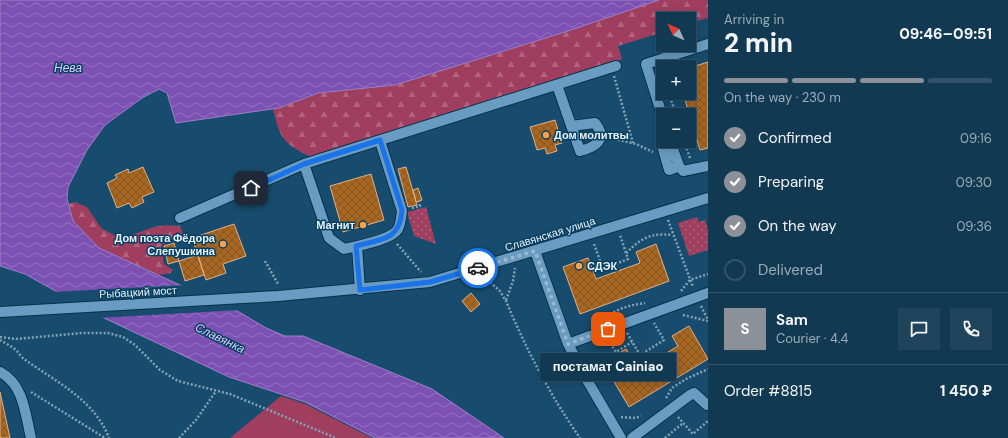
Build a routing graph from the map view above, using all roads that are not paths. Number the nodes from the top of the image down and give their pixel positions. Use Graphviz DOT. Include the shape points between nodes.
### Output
graph roads {
  1 [pos="708,44"];
  2 [pos="614,67"];
  3 [pos="557,86"];
  4 [pos="660,108"];
  5 [pos="571,126"];
  6 [pos="380,140"];
  7 [pos="672,148"];
  8 [pos="664,154"];
  9 [pos="304,164"];
  10 [pos="678,166"];
  11 [pos="708,166"];
  12 [pos="708,198"];
  13 [pos="180,218"];
  14 [pos="356,246"];
  15 [pos="535,251"];
  16 [pos="360,290"];
  17 [pos="708,293"];
  18 [pos="278,296"];
  19 [pos="0,312"];
  20 [pos="568,344"];
  21 [pos="0,372"];
  22 [pos="707,405"];
  23 [pos="31,438"];
  24 [pos="622,438"];
  25 [pos="632,438"];
  1 -- 4 [label="street" via="646,64"];
  2 -- 3 [label="street"];
  3 -- 5 [label="street"];
  3 -- 6 [label="street"];
  5 -- 5 [label="street" via="580,151 598,143 600,129 595,123"];
  6 -- 9 [label="street"];
  6 -- 14 [label="street" via="402,210 401,222 398,230 390,236"];
  7 -- 10 [label="street"];
  8 -- 10 [label="street" via="669,170"];
  9 -- 13 [label="street"];
  9 -- 14 [label="street" via="329,238 344,249"];
  10 -- 11 [label="street" via="683,171"];
  12 -- 15 [label="street, Славянская улица"];
  14 -- 16 [label="street"];
  15 -- 16 [label="street, Славянская улица" via="430,282"];
  15 -- 20 [label="street"];
  16 -- 18 [label="street, Славянская улица"];
  17 -- 20 [label="street"];
  18 -- 19 [label="street, Рыбацкий мост"];
  20 -- 24 [label="street"];
  21 -- 23 [label="street" via="17,386"];
  22 -- 25 [label="street" via="698,396 690,394"];
}
